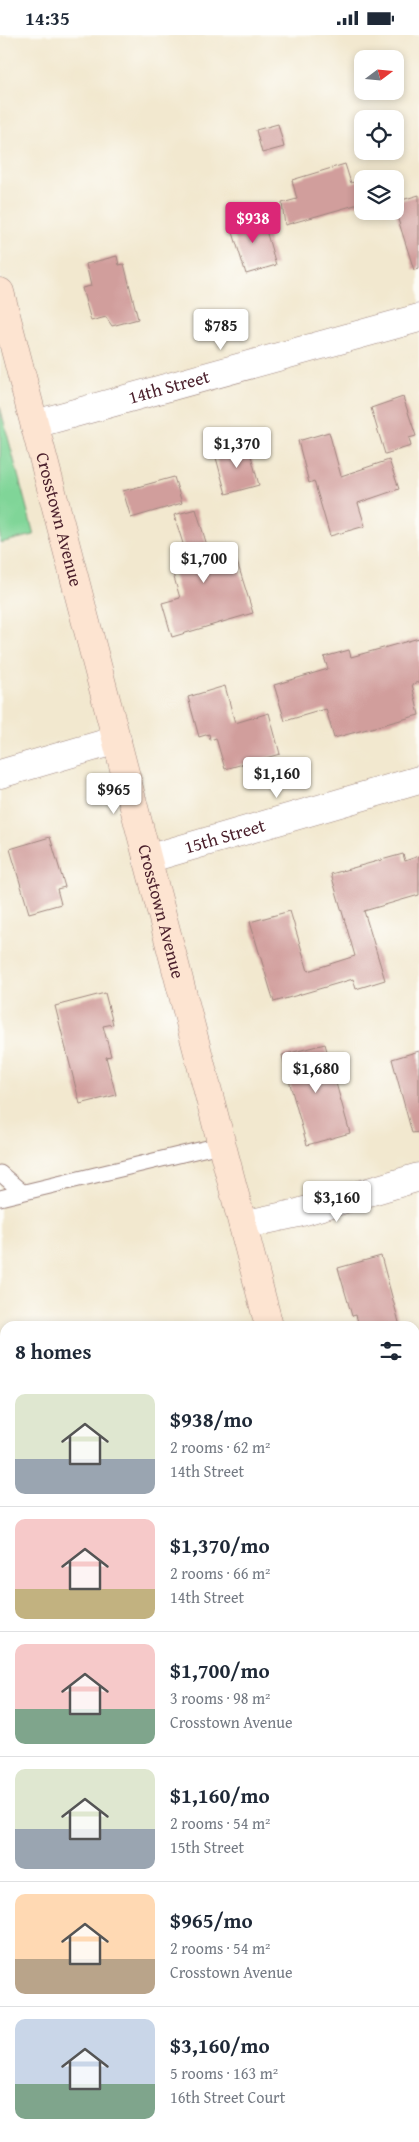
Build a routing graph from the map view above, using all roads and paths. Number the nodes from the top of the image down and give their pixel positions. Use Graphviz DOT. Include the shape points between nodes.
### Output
graph roads {
  1 [pos="0,292"];
  2 [pos="419,318"];
  3 [pos="35,424"];
  4 [pos="117,740"];
  5 [pos="0,774"];
  6 [pos="419,780"];
  7 [pos="147,859"];
  8 [pos="224,1144"];
  9 [pos="0,1173"];
  10 [pos="419,1177"];
  11 [pos="21,1191"];
  12 [pos="0,1198"];
  13 [pos="244,1225"];
  14 [pos="268,1321"];
  1 -- 3 [label="street, Crosstown Avenue"];
  2 -- 3 [label="street, 14th Street"];
  3 -- 4 [label="street, Crosstown Avenue"];
  4 -- 5 [label="street"];
  4 -- 7 [label="street, Crosstown Avenue"];
  6 -- 7 [label="street, 15th Street"];
  7 -- 8 [label="street, Crosstown Avenue"];
  8 -- 11 [label="lane"];
  8 -- 13 [label="street, Crosstown Avenue"];
  9 -- 11 [label="lane"];
  10 -- 13 [label="street" via="298,1213"];
  11 -- 12 [label="lane"];
  13 -- 14 [label="street, Crosstown Avenue"];
}
